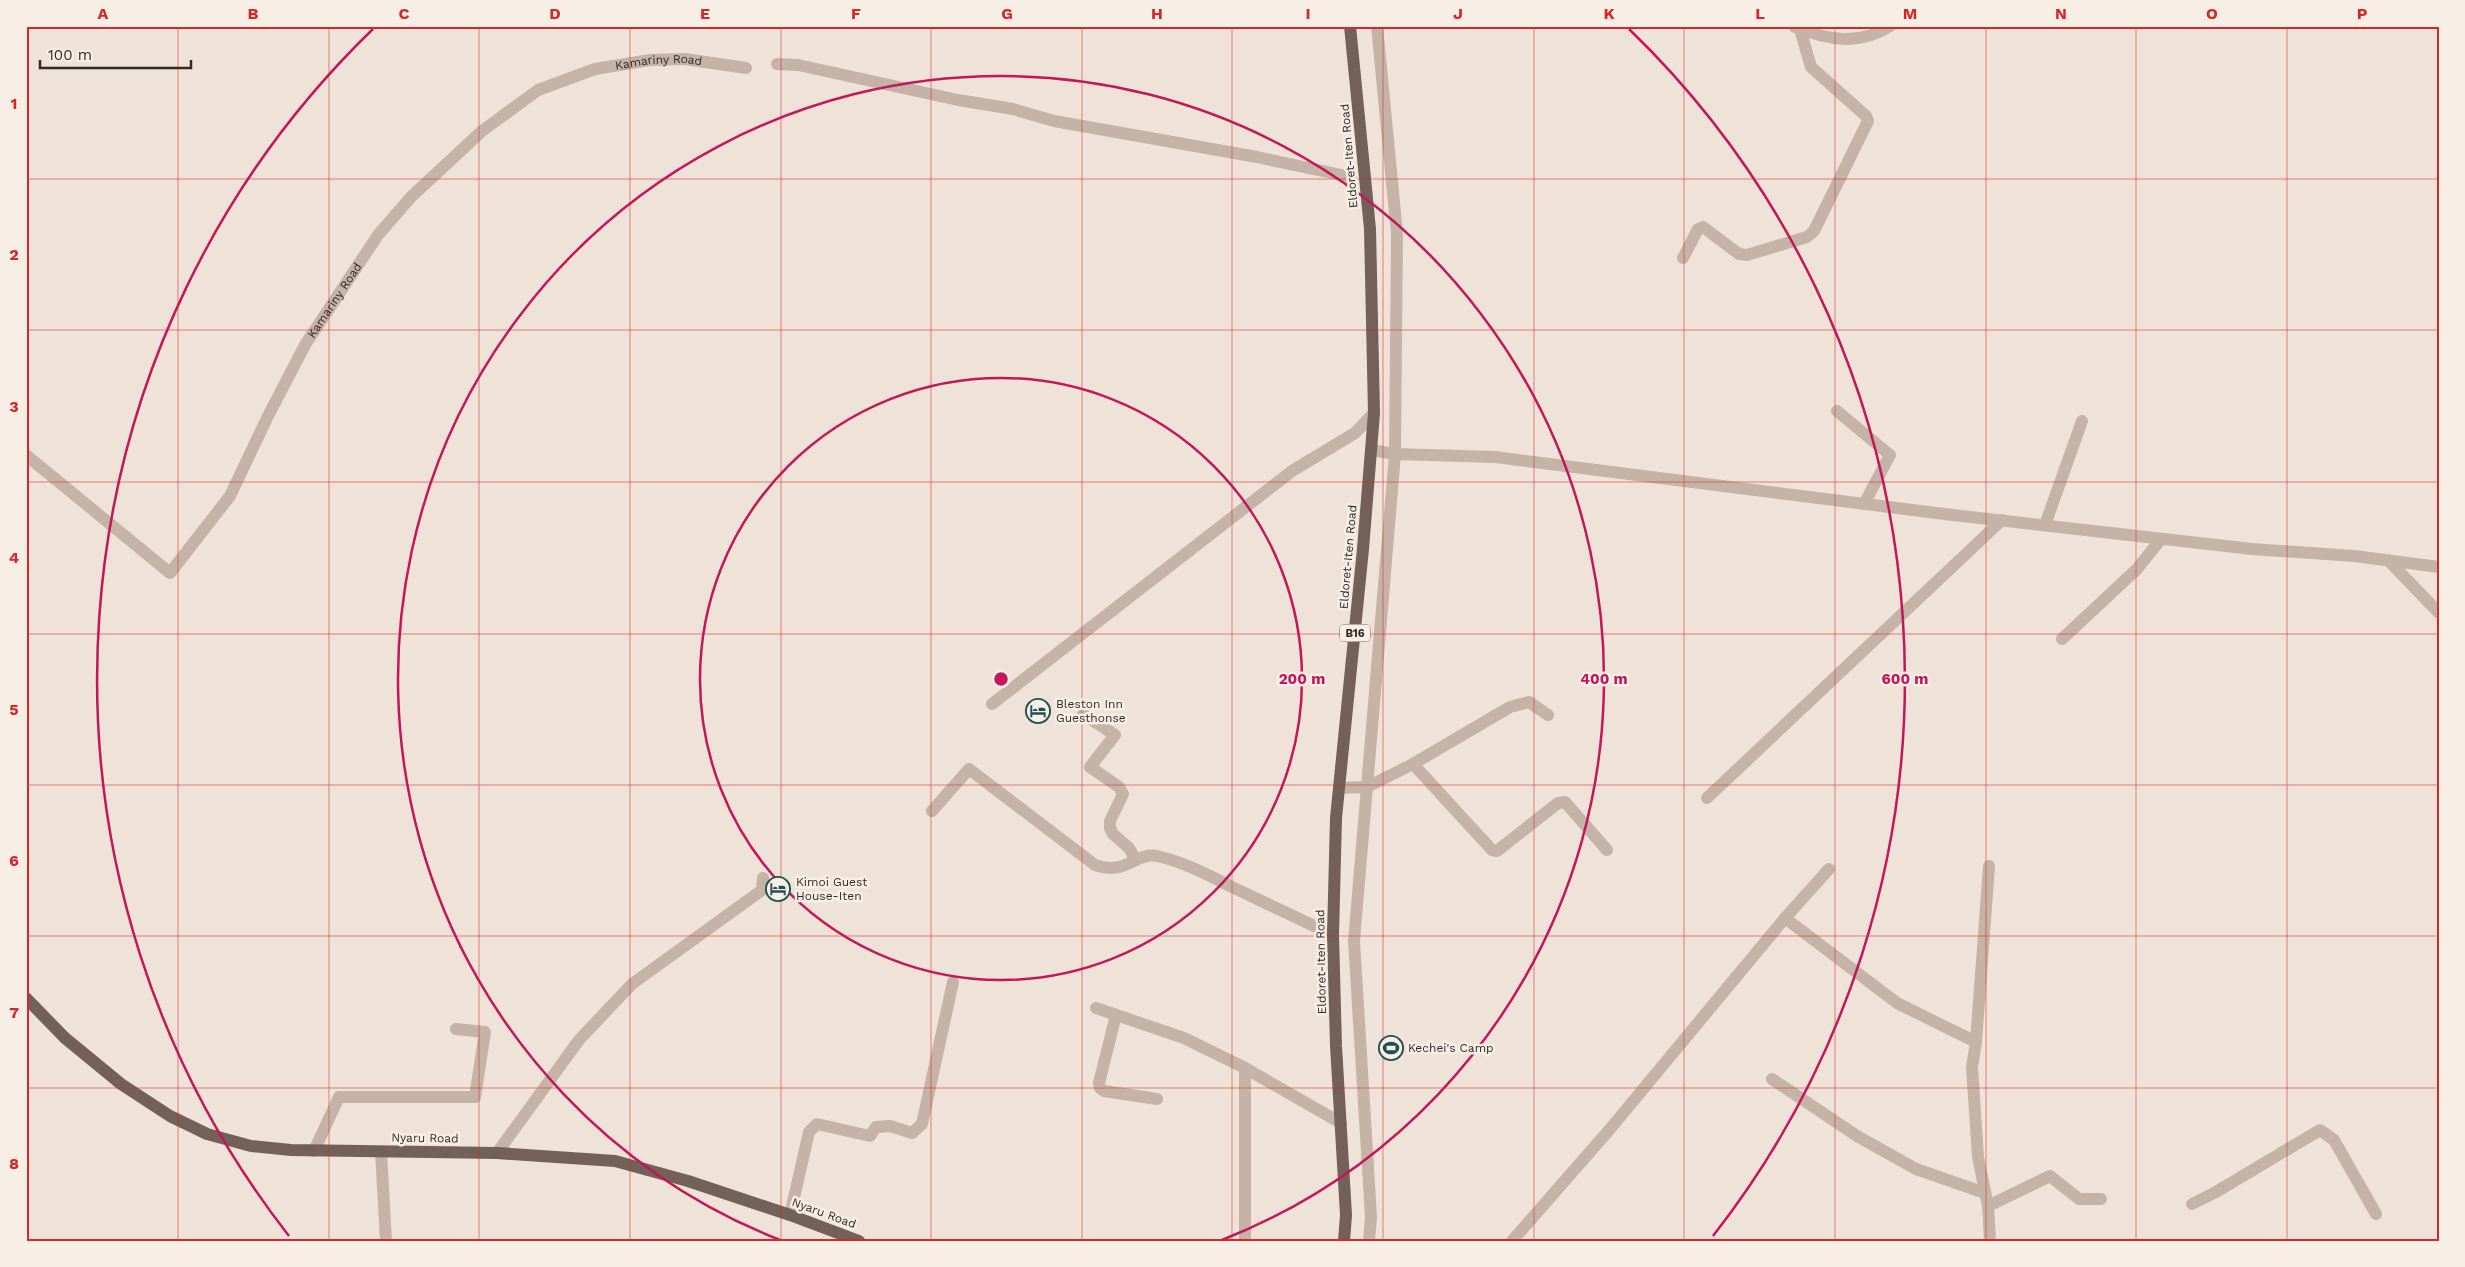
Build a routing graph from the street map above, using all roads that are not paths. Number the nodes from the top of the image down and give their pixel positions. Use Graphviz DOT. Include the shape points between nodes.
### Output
graph roads {
  1 [pos="1350,26"];
  2 [pos="1377,26"];
  3 [pos="1890,26"];
  4 [pos="1796,28"];
  5 [pos="777,64"];
  6 [pos="746,68"];
  7 [pos="1351,177"];
  8 [pos="1683,258"];
  9 [pos="1837,411"];
  10 [pos="1374,413"];
  11 [pos="2082,420"];
  12 [pos="1371,450"];
  13 [pos="1395,454"];
  14 [pos="26,455"];
  15 [pos="1864,504"];
  16 [pos="2002,520"];
  17 [pos="2045,525"];
  18 [pos="2161,539"];
  19 [pos="2388,560"];
  20 [pos="2439,567"];
  21 [pos="2439,613"];
  22 [pos="2062,640"];
  23 [pos="992,704"];
  24 [pos="1082,714"];
  25 [pos="1548,715"];
  26 [pos="1413,764"];
  27 [pos="1367,787"];
  28 [pos="1339,788"];
  29 [pos="1707,798"];
  30 [pos="932,811"];
  31 [pos="1607,850"];
  32 [pos="1136,860"];
  33 [pos="1989,866"];
  34 [pos="1829,869"];
  35 [pos="763,878"];
  36 [pos="1785,918"];
  37 [pos="1333,935"];
  38 [pos="953,982"];
  39 [pos="26,998"];
  40 [pos="1096,1008"];
  41 [pos="1116,1015"];
  42 [pos="456,1029"];
  43 [pos="1976,1042"];
  44 [pos="1245,1068"];
  45 [pos="1772,1079"];
  46 [pos="1157,1099"];
  47 [pos="1341,1123"];
  48 [pos="314,1151"];
  49 [pos="381,1152"];
  50 [pos="497,1153"];
  51 [pos="1985,1193"];
  52 [pos="2101,1199"];
  53 [pos="2192,1204"];
  54 [pos="1988,1206"];
  55 [pos="2376,1214"];
  56 [pos="790,1215"];
  57 [pos="386,1241"];
  58 [pos="859,1241"];
  59 [pos="1245,1241"];
  60 [pos="1344,1241"];
  61 [pos="1369,1241"];
  62 [pos="1512,1241"];
  63 [pos="1990,1241"];
  1 -- 10 [label="main road, Eldoret-Iten Road / B16" via="1370,229"];
  2 -- 13 [label="street" via="1397,234"];
  3 -- 4 [label="street" via="1864,38 1842,41"];
  4 -- 8 [label="street" via="1811,67 1868,121 1814,231 1807,237 1747,255 1738,254 1703,227 1698,229"];
  5 -- 7 [label="street" via="807,66 1054,121"];
  6 -- 14 [label="street, Kamariny Road" via="686,59 650,60 595,69 538,90 482,131 411,197 378,235 305,345 230,496 170,573"];
  9 -- 15 [label="street" via="1890,455"];
  10 -- 12 [label="main road, Eldoret-Iten Road / B16"];
  10 -- 23 [label="street" via="1355,433 1292,471"];
  11 -- 17 [label="street"];
  12 -- 13 [label="street"];
  12 -- 28 [label="main road, Eldoret-Iten Road / B16"];
  13 -- 15 [label="street" via="1495,457"];
  13 -- 27 [label="street"];
  15 -- 16 [label="street"];
  16 -- 17 [label="street"];
  16 -- 29 [label="street"];
  17 -- 18 [label="street"];
  18 -- 19 [label="street"];
  18 -- 22 [label="street" via="2137,569"];
  19 -- 20 [label="street"];
  19 -- 21 [label="street"];
  24 -- 32 [label="street" via="1115,735 1090,768 1123,794 1110,828"];
  25 -- 26 [label="street" via="1529,702 1510,707"];
  26 -- 27 [label="street"];
  26 -- 31 [label="street" via="1492,850 1501,849 1558,803 1566,802"];
  27 -- 28 [label="street"];
  27 -- 61 [label="street" via="1354,941 1371,1217"];
  28 -- 37 [label="main road, Eldoret-Iten Road / B16"];
  30 -- 32 [label="street" via="969,769 1095,865 1120,868"];
  32 -- 37 [label="street" via="1155,856 1188,866"];
  33 -- 43 [label="street"];
  34 -- 36 [label="street"];
  35 -- 50 [label="street" via="762,890 632,984 579,1040"];
  36 -- 43 [label="street" via="1897,1003"];
  36 -- 62 [label="street" via="1610,1129"];
  37 -- 47 [label="main road, Eldoret-Iten Road / B16"];
  38 -- 56 [label="street" via="922,1124 912,1133 890,1126 876,1127 870,1136 817,1124 809,1132"];
  39 -- 48 [label="main road, Nyaru Road" via="65,1038 100,1067 170,1116 207,1134 251,1146"];
  40 -- 41 [label="street"];
  41 -- 44 [label="street" via="1184,1038"];
  41 -- 46 [label="street" via="1100,1088"];
  42 -- 48 [label="street" via="486,1032 475,1097 339,1097"];
  43 -- 51 [label="street" via="1972,1067 1977,1148"];
  44 -- 47 [label="street"];
  44 -- 59 [label="street"];
  45 -- 51 [label="street" via="1857,1136 1916,1169"];
  47 -- 60 [label="main road, Eldoret-Iten Road / B16" via="1346,1215"];
  48 -- 49 [label="main road, Nyaru Road"];
  49 -- 50 [label="main road, Nyaru Road"];
  49 -- 57 [label="street"];
  50 -- 56 [label="main road, Nyaru Road" via="615,1161"];
  51 -- 54 [label="street"];
  52 -- 54 [label="street" via="2079,1199 2050,1176"];
  53 -- 55 [label="street" via="2320,1130 2334,1140"];
  54 -- 63 [label="street"];
  56 -- 58 [label="main road, Nyaru Road"];
}
